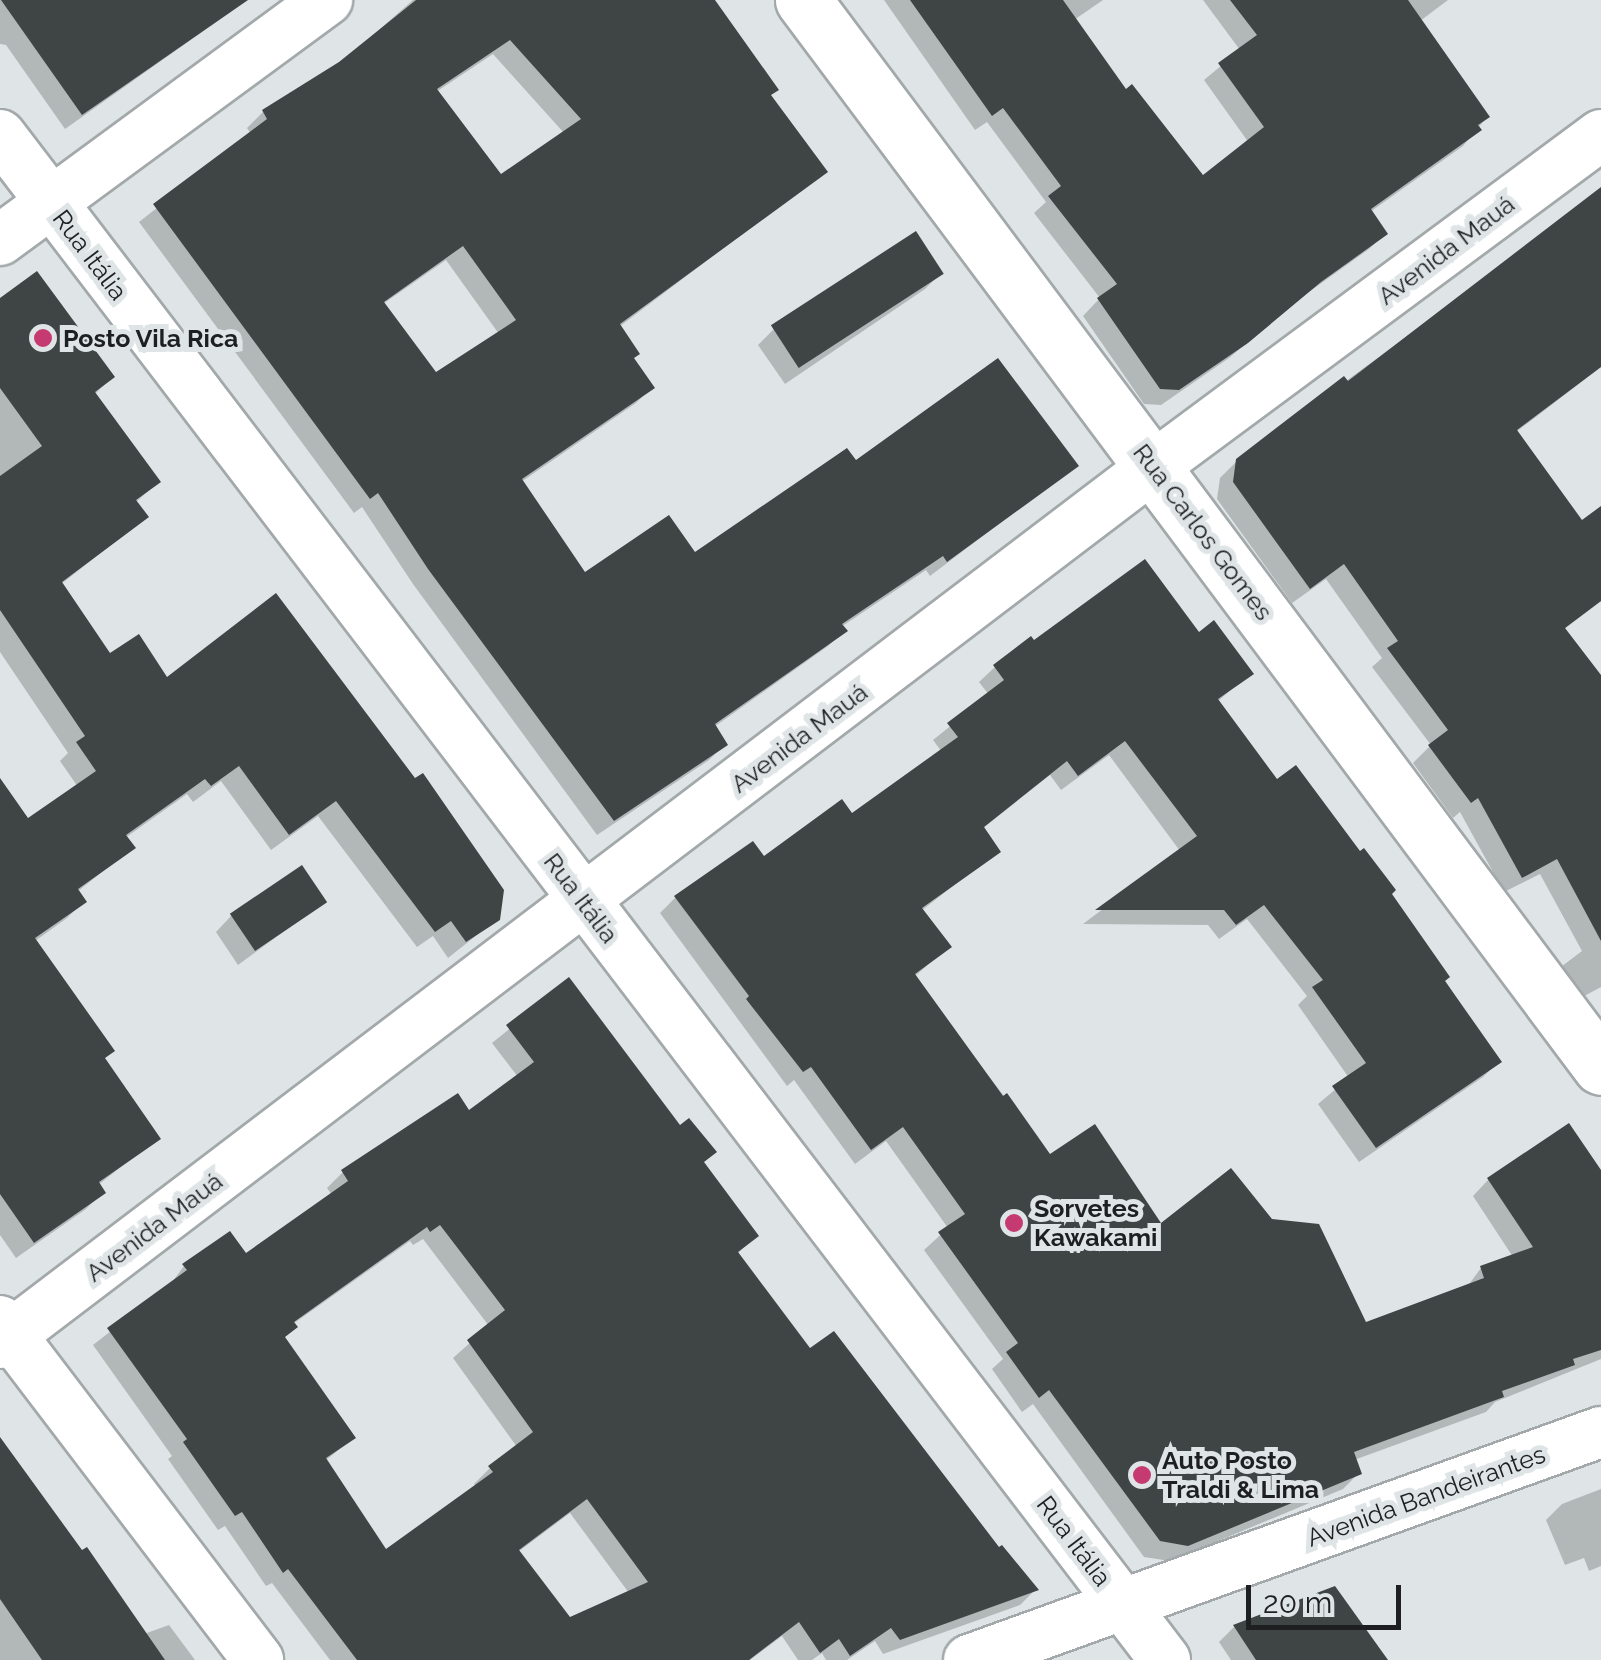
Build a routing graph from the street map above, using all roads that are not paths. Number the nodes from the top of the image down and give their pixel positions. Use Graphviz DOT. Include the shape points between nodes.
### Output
graph roads {
  1 [pos="327,0"];
  2 [pos="803,0"];
  3 [pos="0,135"];
  4 [pos="1601,135"];
  5 [pos="50,203"];
  6 [pos="0,240"];
  7 [pos="1154,466"];
  8 [pos="584,902"];
  9 [pos="1601,1067"];
  10 [pos="4,1333"];
  11 [pos="1601,1432"];
  12 [pos="1124,1606"];
  13 [pos="258,1660"];
  14 [pos="968,1660"];
  15 [pos="1164,1660"];
  1 -- 5 [label="street"];
  2 -- 7 [label="street, Rua Carlos Gomes"];
  3 -- 5 [label="street, Rua Itália"];
  4 -- 7 [label="street, Avenida Mauá"];
  5 -- 6 [label="street"];
  5 -- 8 [label="street, Rua Itália"];
  7 -- 8 [label="street, Avenida Mauá"];
  7 -- 9 [label="street, Rua Carlos Gomes"];
  8 -- 10 [label="street, Avenida Mauá"];
  8 -- 12 [label="street, Rua Itália"];
  10 -- 13 [label="street"];
  11 -- 12 [label="street, Avenida Bandeirantes"];
  12 -- 14 [label="street, Avenida Bandeirantes"];
  12 -- 15 [label="street, Rua Itália"];
}
